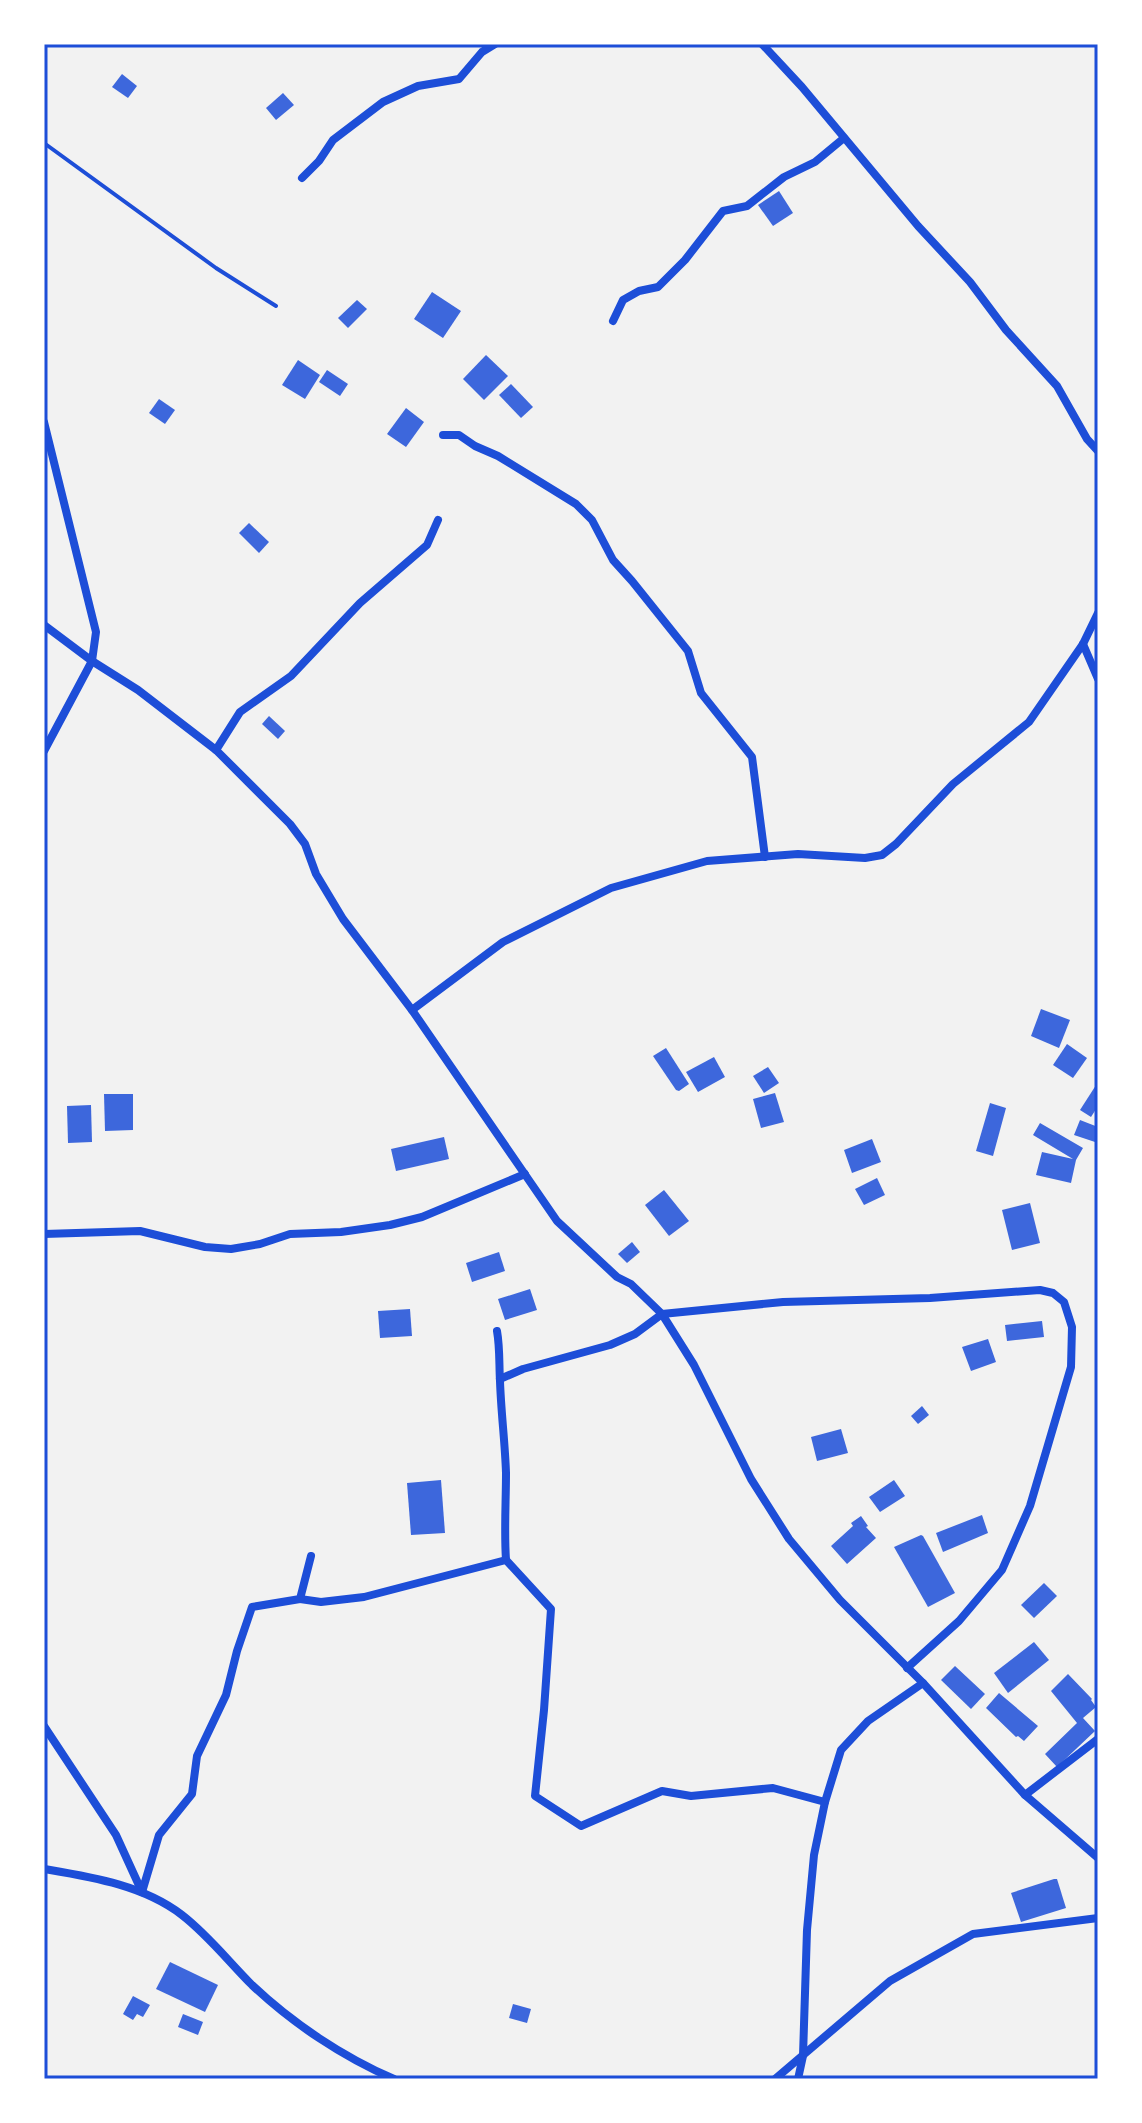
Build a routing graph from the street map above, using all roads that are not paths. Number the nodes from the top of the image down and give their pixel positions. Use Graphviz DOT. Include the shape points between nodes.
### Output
graph roads {
  1 [pos="495,44"];
  2 [pos="762,44"];
  3 [pos="844,138"];
  4 [pos="302,178"];
  5 [pos="613,321"];
  6 [pos="44,422"];
  7 [pos="443,435"];
  8 [pos="1098,451"];
  9 [pos="438,520"];
  10 [pos="1098,613"];
  11 [pos="44,625"];
  12 [pos="1083,644"];
  13 [pos="92,661"];
  14 [pos="1098,679"];
  15 [pos="216,750"];
  16 [pos="44,751"];
  17 [pos="765,857"];
  18 [pos="412,1010"];
  19 [pos="525,1174"];
  20 [pos="44,1234"];
  21 [pos="662,1314"];
  22 [pos="497,1331"];
  23 [pos="500,1379"];
  24 [pos="311,1556"];
  25 [pos="506,1560"];
  26 [pos="300,1599"];
  27 [pos="907,1668"];
  28 [pos="923,1683"];
  29 [pos="44,1726"];
  30 [pos="1098,1739"];
  31 [pos="1025,1795"];
  32 [pos="825,1802"];
  33 [pos="1098,1858"];
  34 [pos="44,1869"];
  35 [pos="142,1892"];
  36 [pos="1098,1918"];
  37 [pos="803,2056"];
  38 [pos="394,2079"];
  39 [pos="775,2079"];
  40 [pos="798,2079"];
  1 -- 4 [label="street" via="459,79 418,86 383,102 333,140"];
  2 -- 3 [label="street"];
  3 -- 5 [label="street" via="747,206 723,211 685,260 658,287 623,300"];
  3 -- 8 [label="street" via="1057,386"];
  6 -- 13 [label="street" via="96,632"];
  7 -- 17 [label="street" via="459,435 498,456 576,504 592,520 613,560 688,651 701,693 752,757"];
  9 -- 15 [label="street" via="427,545 360,603 291,676 240,712"];
  10 -- 12 [label="street"];
  11 -- 13 [label="street"];
  12 -- 14 [label="street"];
  12 -- 17 [label="street" via="1029,722 953,784 882,855"];
  13 -- 15 [label="street"];
  13 -- 16 [label="street"];
  15 -- 18 [label="street" via="290,824 343,919"];
  17 -- 18 [label="street" via="707,861 611,888 503,942"];
  18 -- 19 [label="street"];
  19 -- 20 [label="street" via="422,1217 341,1232 290,1234 231,1249 140,1231"];
  19 -- 21 [label="street" via="557,1221"];
  21 -- 23 [label="street" via="610,1345"];
  21 -- 27 [label="street" via="789,1539"];
  21 -- 27 [label="street" via="783,1302 1040,1290 1064,1302 1072,1327 1071,1367 1030,1506 1002,1570 959,1621"];
  22 -- 23 [label="street"];
  23 -- 25 [label="street"];
  24 -- 26 [label="street"];
  25 -- 26 [label="street" via="364,1597"];
  25 -- 32 [label="street" via="551,1609 535,1796 581,1826 662,1791 691,1796 773,1788"];
  26 -- 35 [label="street" via="252,1607 226,1695 197,1756 192,1794 159,1835"];
  27 -- 28 [label="street"];
  28 -- 31 [label="street"];
  28 -- 32 [label="street" via="868,1721 841,1750"];
  29 -- 35 [label="street" via="116,1835"];
  30 -- 31 [label="street"];
  31 -- 33 [label="street"];
  32 -- 37 [label="street" via="812,1870"];
  34 -- 35 [label="street"];
  35 -- 38 [label="street" via="181,1915 303,2027"];
  36 -- 37 [label="street" via="973,1934 890,1981"];
  37 -- 39 [label="street"];
  37 -- 40 [label="street"];
}
